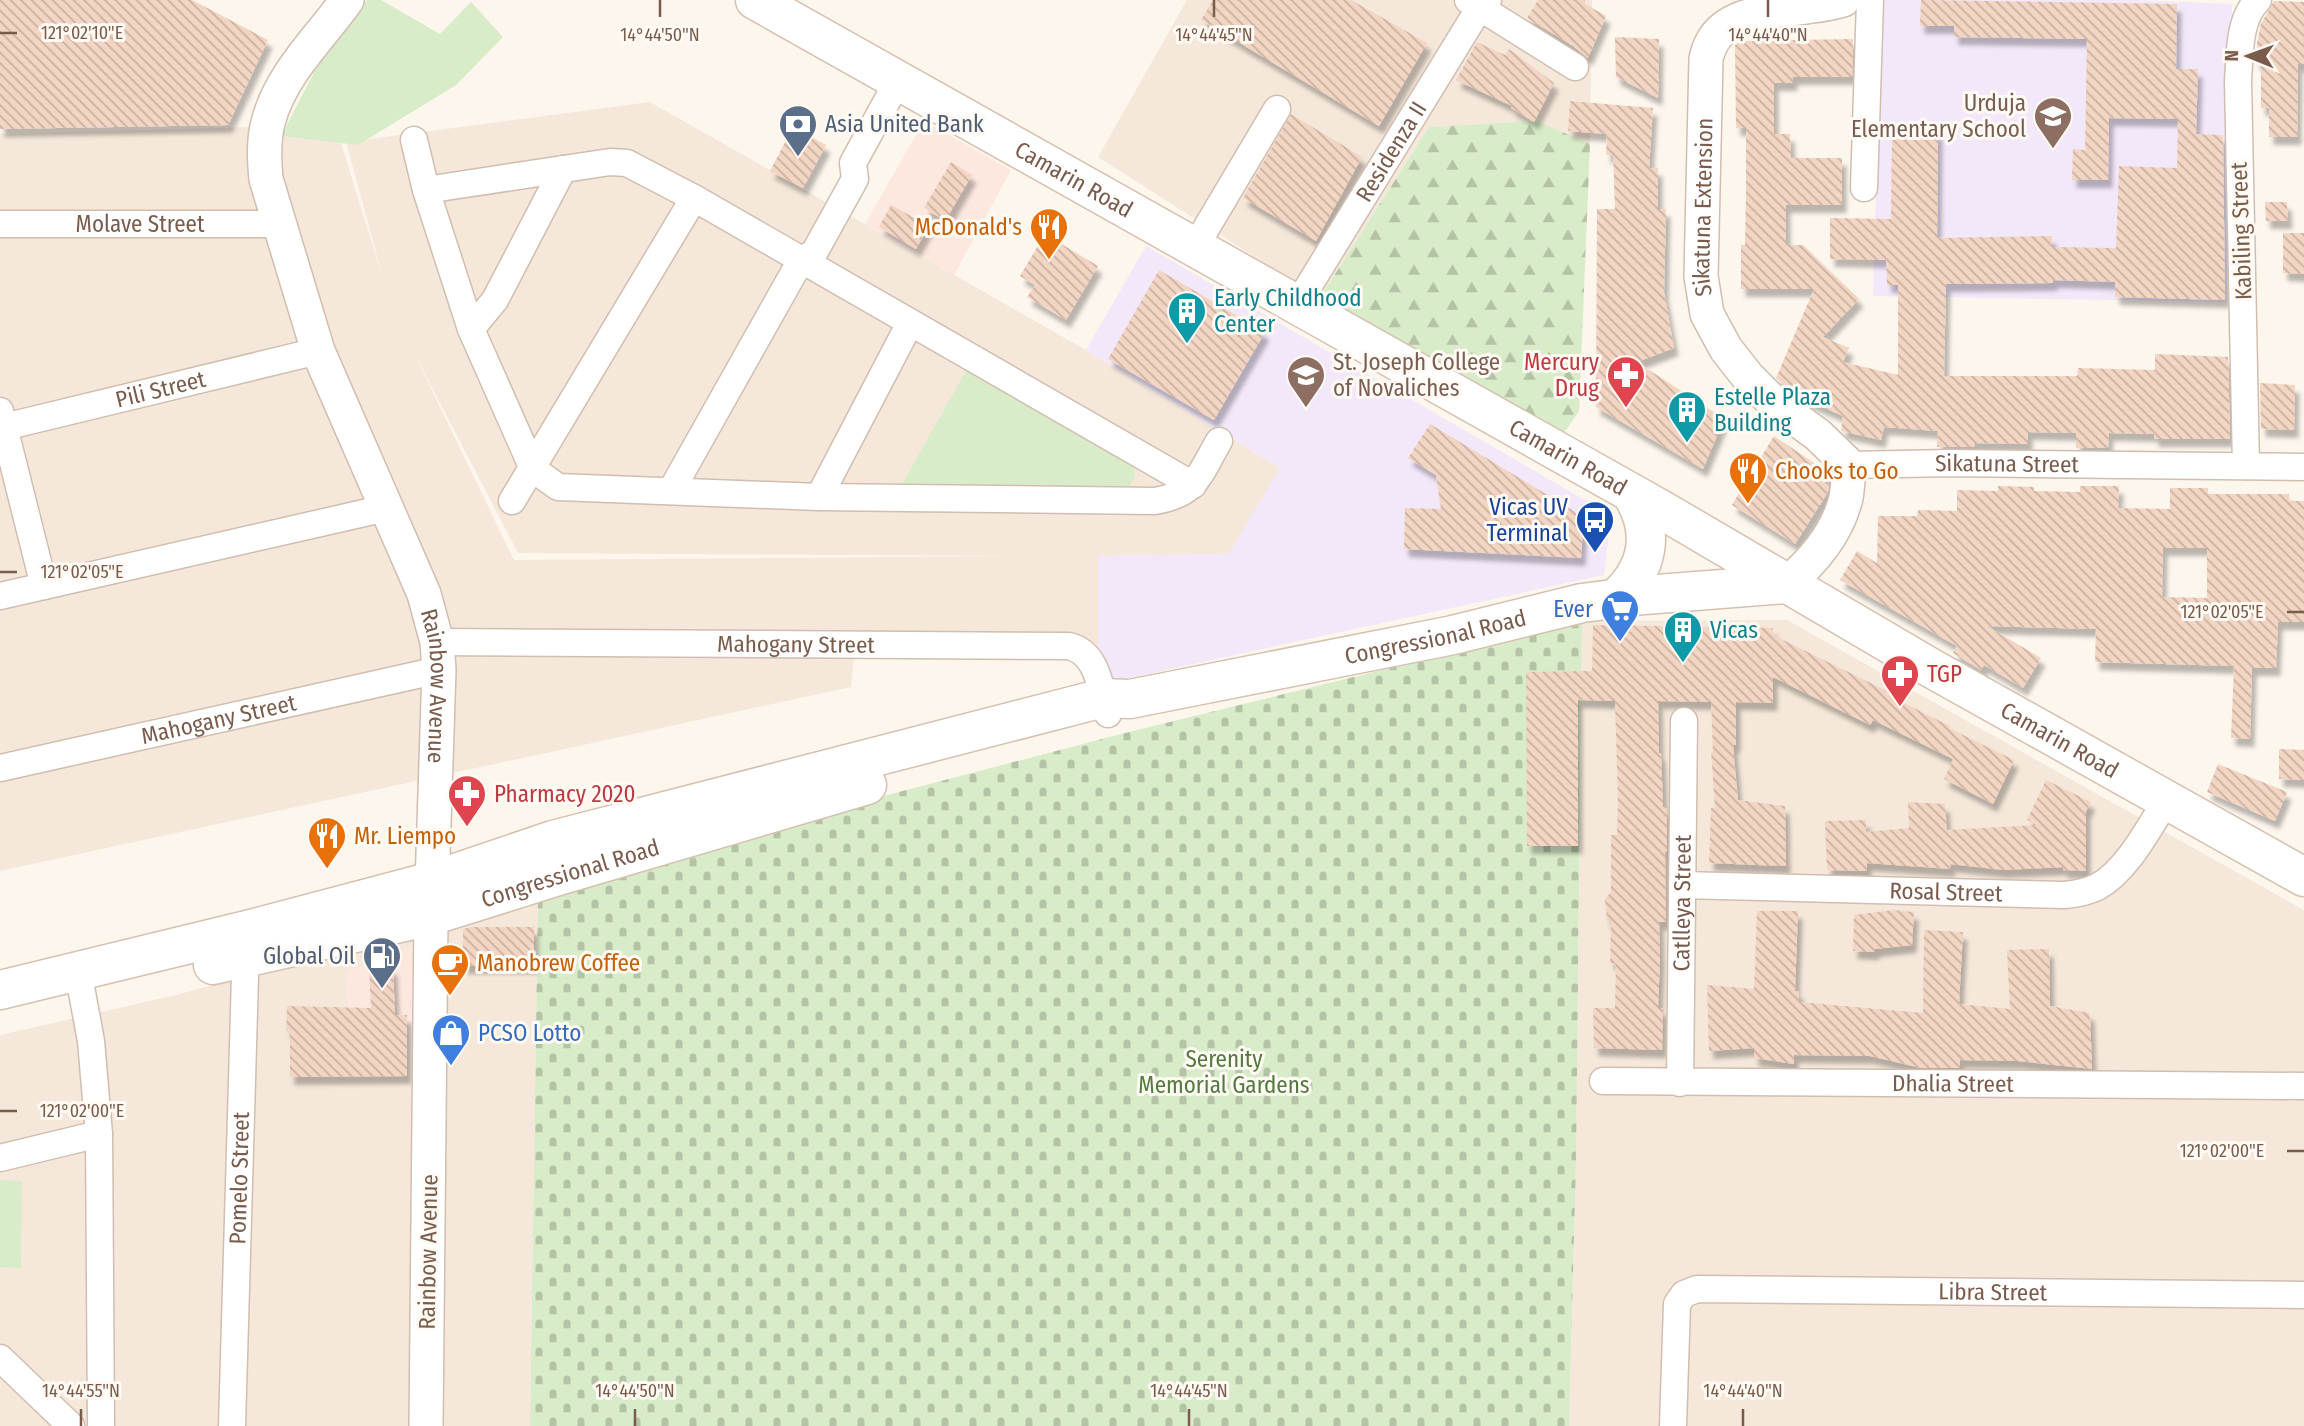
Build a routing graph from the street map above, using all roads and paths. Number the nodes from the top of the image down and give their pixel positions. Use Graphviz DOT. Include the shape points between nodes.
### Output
graph roads {
  1 [pos="347,0"];
  2 [pos="1843,0"];
  3 [pos="1870,0"];
  4 [pos="2258,0"];
  5 [pos="1479,2"];
  6 [pos="780,6"];
  7 [pos="1575,67"];
  8 [pos="899,79"];
  9 [pos="1277,109"];
  10 [pos="414,140"];
  11 [pos="563,169"];
  12 [pos="1864,188"];
  13 [pos="426,190"];
  14 [pos="695,198"];
  15 [pos="0,224"];
  16 [pos="279,224"];
  17 [pos="1195,247"];
  18 [pos="802,260"];
  19 [pos="1297,305"];
  20 [pos="910,323"];
  21 [pos="471,329"];
  22 [pos="318,351"];
  23 [pos="2,419"];
  24 [pos="1219,441"];
  25 [pos="1849,465"];
  26 [pos="2246,466"];
  27 [pos="2304,467"];
  28 [pos="533,469"];
  29 [pos="1193,485"];
  30 [pos="671,491"];
  31 [pos="819,497"];
  32 [pos="512,501"];
  33 [pos="1646,502"];
  34 [pos="386,508"];
  35 [pos="1786,584"];
  36 [pos="44,586"];
  37 [pos="0,596"];
  38 [pos="1629,597"];
  39 [pos="438,656"];
  40 [pos="1114,704"];
  41 [pos="1684,721"];
  42 [pos="0,768"];
  43 [pos="2166,801"];
  44 [pos="2304,877"];
  45 [pos="1682,885"];
  46 [pos="432,898"];
  47 [pos="245,944"];
  48 [pos="81,983"];
  49 [pos="0,990"];
  50 [pos="0,1014"];
  51 [pos="1603,1081"];
  52 [pos="1680,1083"];
  53 [pos="2304,1086"];
  54 [pos="99,1134"];
  55 [pos="0,1158"];
  56 [pos="2304,1295"];
  57 [pos="0,1358"];
  58 [pos="71,1426"];
  59 [pos="101,1426"];
  60 [pos="232,1426"];
  61 [pos="426,1426"];
  62 [pos="1673,1426"];
  1 -- 16 [label="street, Rainbow Avenue" via="282,88 269,119 266,179"];
  2 -- 25 [label="street, Sikatuna Extension" via="1754,5 1733,11 1718,22 1708,40 1701,276 1707,314 1726,349 1774,403"];
  3 -- 12 [label="street"];
  4 -- 26 [label="street, Kabiling Street" via="2241,37 2238,81"];
  5 -- 7 [label="street"];
  5 -- 19 [label="street, Residenza II"];
  6 -- 8 [label="main road, Camarin Road"];
  8 -- 17 [label="main road, Camarin Road"];
  8 -- 18 [label="street" via="853,163 855,179 814,253"];
  9 -- 17 [label="street"];
  10 -- 13 [label="street"];
  11 -- 13 [label="street"];
  11 -- 14 [label="street" via="627,163"];
  11 -- 21 [label="street" via="495,300"];
  13 -- 21 [label="street"];
  14 -- 18 [label="street"];
  14 -- 28 [label="street"];
  15 -- 16 [label="street, Molave Street"];
  16 -- 22 [label="street, Rainbow Avenue"];
  17 -- 19 [label="main road, Camarin Road"];
  18 -- 20 [label="street"];
  18 -- 30 [label="street"];
  19 -- 33 [label="main road, Camarin Road"];
  20 -- 29 [label="street"];
  20 -- 31 [label="street"];
  21 -- 28 [label="street"];
  22 -- 23 [label="street, Pili Street"];
  22 -- 34 [label="street, Rainbow Avenue"];
  23 -- 36 [label="street"];
  24 -- 29 [label="street"];
  25 -- 26 [label="street, Sikatuna Street"];
  25 -- 35 [label="street" via="1846,499 1833,531 1810,565"];
  26 -- 27 [label="street, Sikatuna Street"];
  28 -- 30 [label="street" via="558,486"];
  28 -- 32 [label="street"];
  29 -- 31 [label="street" via="1176,498 1155,501"];
  30 -- 31 [label="street"];
  33 -- 35 [label="main road, Camarin Road"];
  33 -- 38 [label="main road" via="1665,541 1663,556 1659,570"];
  34 -- 36 [label="street"];
  34 -- 39 [label="street, Rainbow Avenue" via="424,594"];
  35 -- 38 [label="main road, Congressional Road"];
  35 -- 43 [label="main road, Camarin Road"];
  36 -- 37 [label="street"];
  38 -- 40 [label="main road, Congressional Road" via="1582,603 1453,635"];
  39 -- 40 [label="street, Mahogany Street" via="1069,646 1086,653"];
  39 -- 42 [label="street, Mahogany Street"];
  39 -- 46 [label="street, Rainbow Avenue"];
  40 -- 46 [label="main road, Congressional Road" via="553,841"];
  41 -- 45 [label="street, Catlleya Street"];
  43 -- 44 [label="main road, Camarin Road"];
  43 -- 45 [label="street, Rosal Street" via="2110,877 2080,893"];
  45 -- 52 [label="street, Catlleya Street"];
  46 -- 47 [label="main road, Congressional Road"];
  46 -- 61 [label="street, Rainbow Avenue"];
  47 -- 48 [label="main road, Congressional Road"];
  47 -- 60 [label="street, Pomelo Street"];
  48 -- 49 [label="main road, Congressional Road"];
  48 -- 50 [label="main road, Congressional Road"];
  48 -- 54 [label="street"];
  51 -- 52 [label="street, Dhalia Street"];
  52 -- 53 [label="street, Dhalia Street"];
  54 -- 55 [label="street"];
  54 -- 59 [label="street"];
  56 -- 62 [label="street, Libra Street" via="1697,1289 1684,1294 1677,1304"];
  57 -- 58 [label="street"];
}
